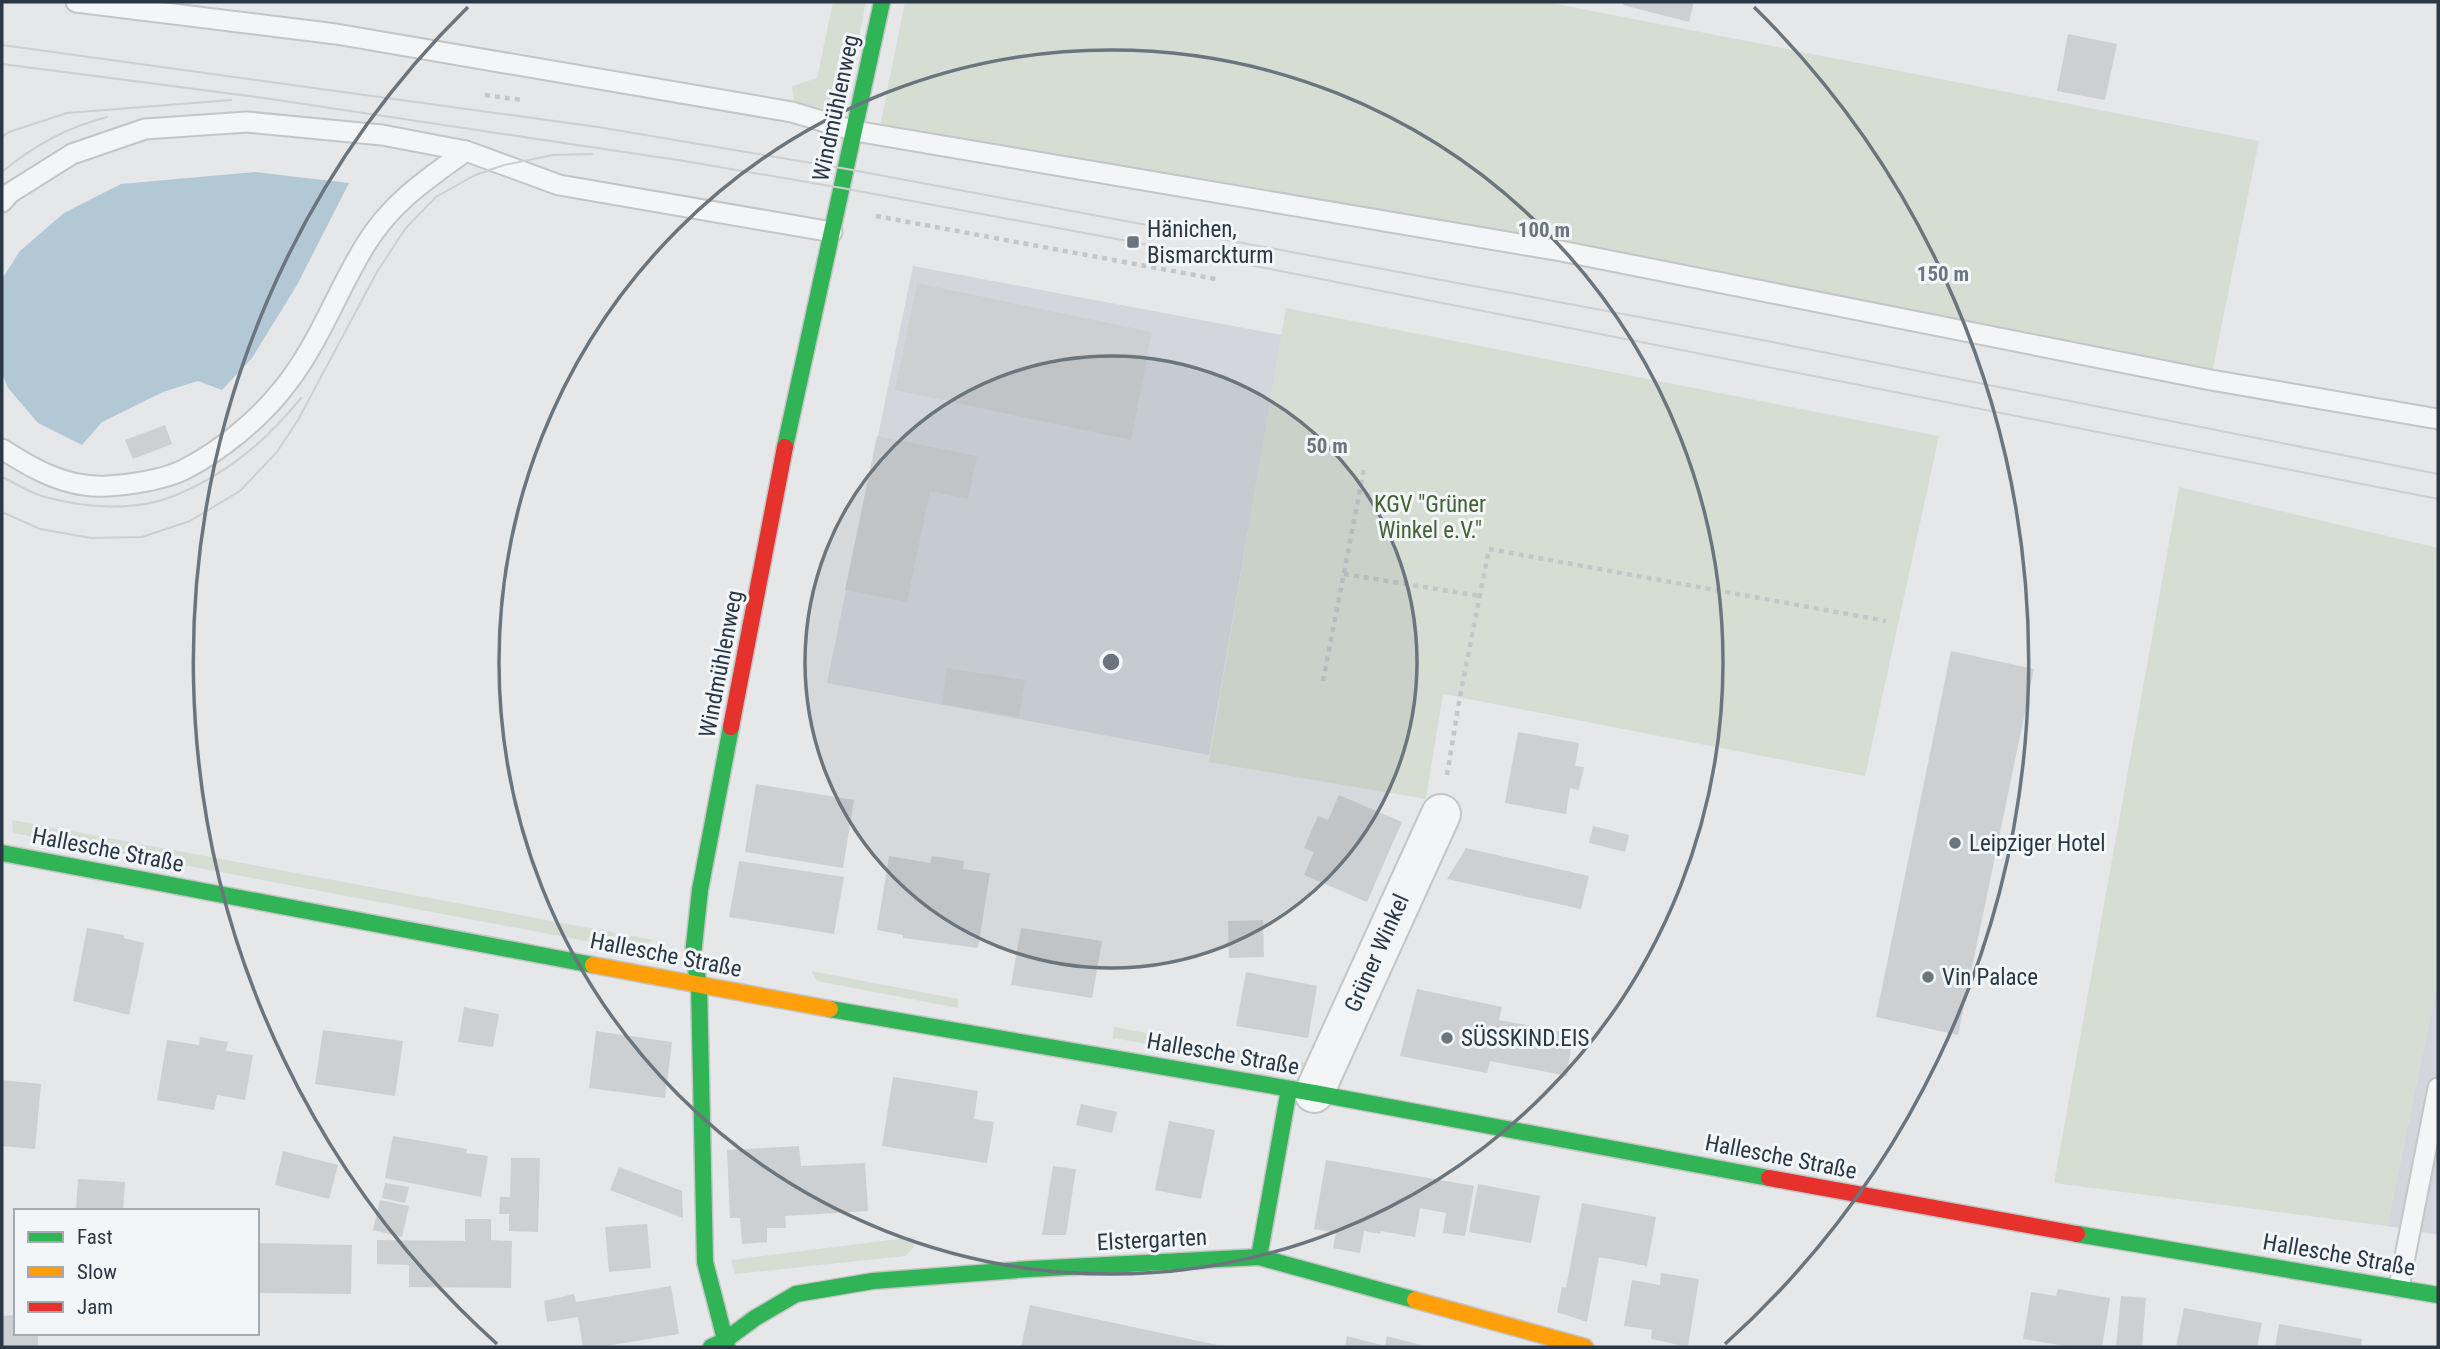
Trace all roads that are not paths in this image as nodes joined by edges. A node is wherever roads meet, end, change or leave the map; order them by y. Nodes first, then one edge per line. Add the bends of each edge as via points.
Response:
1 (76, 2) edge
2 (882, 2) edge
3 (855, 131) junction
4 (466, 151) junction
5 (2, 202) edge
6 (832, 232) junction
7 (2438, 419) edge
8 (2, 449) edge
9 (1441, 814) road end
10 (2, 853) edge
11 (699, 984) junction
12 (1302, 1091) junction
13 (2437, 1100) edge
14 (1259, 1257) junction
15 (2399, 1287) junction
16 (2438, 1295) edge
17 (720, 1345) edge
18 (1585, 1347) edge

1 - 3 lane via 335,34 792,112
2 - 3 street, Windmühlenweg
3 - 6 street, Windmühlenweg
3 - 7 lane via 1562,251 2211,380
4 - 5 lane via 382,135 247,122 145,129 72,154
4 - 6 lane via 559,186
4 - 8 lane via 404,196 366,243 320,332 282,391 235,436 186,469 131,484 84,485 36,471
6 - 11 street, Windmühlenweg via 794,402 701,890 693,955
9 - 12 street, Grüner Winkel
10 - 11 street, Hallesche Straße
11 - 12 street, Hallesche Straße
11 - 17 street, Windmühlenweg via 705,1262
12 - 14 street, Grüner Winkel
12 - 15 street, Hallesche Straße via 2009,1222
13 - 15 lane
14 - 17 street, Elstergarten via 873,1281 796,1294
14 - 18 street, Elstergarten
15 - 16 street, Hallesche Straße

